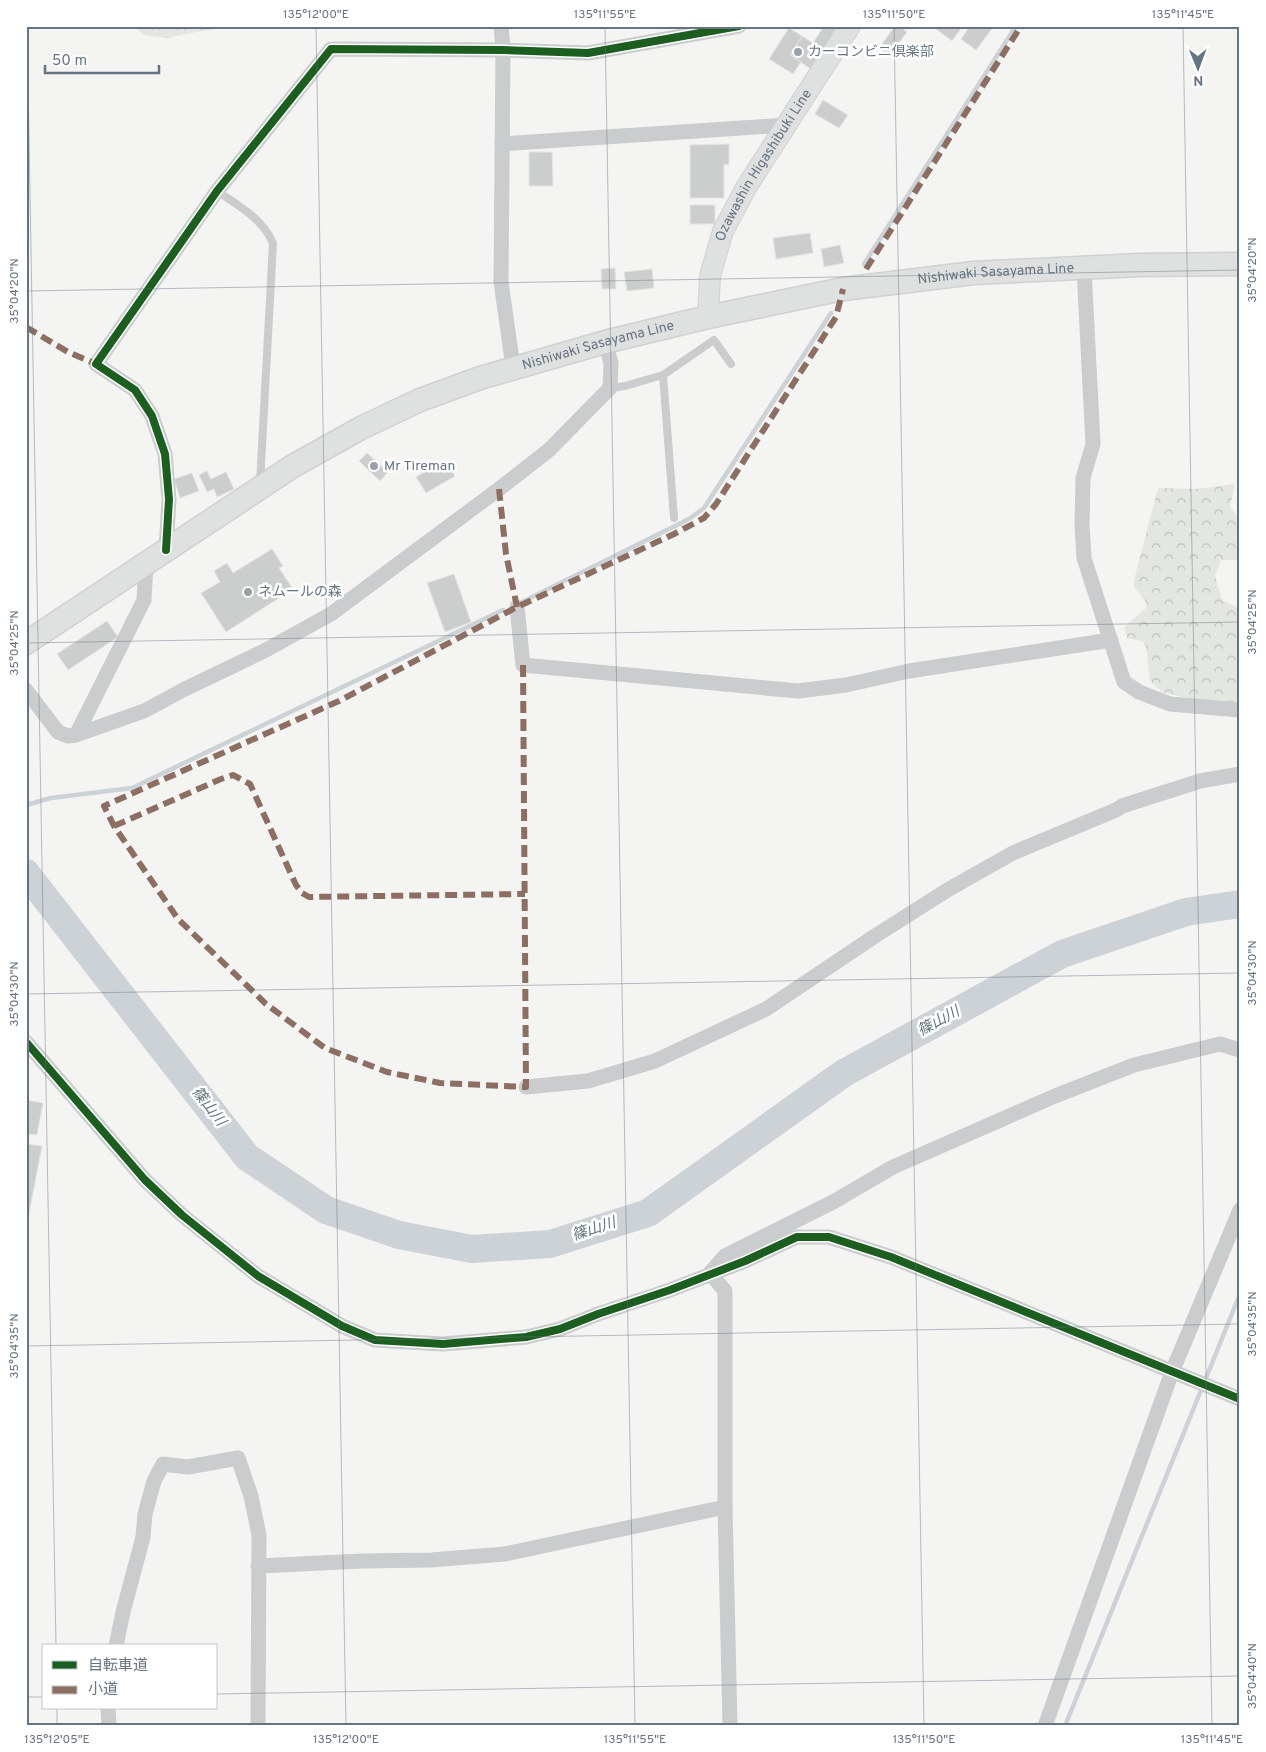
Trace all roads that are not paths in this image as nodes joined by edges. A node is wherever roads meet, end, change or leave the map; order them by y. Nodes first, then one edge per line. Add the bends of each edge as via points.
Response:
1 (501, 26) edge
2 (739, 26) edge
3 (850, 26) edge
4 (503, 50) junction
5 (787, 125) junction
6 (502, 144) junction
7 (217, 191) junction
8 (1240, 264) edge
9 (1084, 268) junction
10 (708, 317) junction
11 (605, 342) junction
12 (731, 364) dead end
13 (513, 367) junction
14 (663, 375) junction
15 (610, 388) junction
16 (260, 488) junction
17 (674, 518) dead end
18 (166, 550) junction
19 (146, 563) junction
20 (517, 607) dead end
21 (1111, 640) junction
22 (26, 643) edge
23 (26, 690) edge
24 (1240, 710) edge
25 (76, 735) junction
26 (1240, 774) edge
27 (26, 1042) edge
28 (1240, 1050) edge
29 (526, 1087) dead end
30 (1240, 1210) edge
31 (710, 1273) junction
32 (1172, 1372) junction
33 (1240, 1399) edge
34 (725, 1507) junction
35 (258, 1566) junction
36 (116, 1644) edge
37 (108, 1710) edge
38 (108, 1726) edge
39 (258, 1726) edge
40 (730, 1726) edge
41 (1045, 1726) edge

1 - 4 street
2 - 4 street via 588,52
3 - 5 main road, Ozawashin Higashibuki Line
4 - 6 street
4 - 7 street via 331,49
5 - 6 street
5 - 10 main road, Ozawashin Higashibuki Line via 723,231 710,276
6 - 13 street via 501,282
7 - 16 lane via 257,218 273,243
7 - 18 street via 96,364 135,390 152,416 165,454 169,498
8 - 9 main road, Nishiwaki Sasayama Line
9 - 10 main road, Nishiwaki Sasayama Line via 917,278 843,289
9 - 21 street via 1094,444 1083,478 1084,558
10 - 11 main road, Nishiwaki Sasayama Line
11 - 13 main road, Nishiwaki Sasayama Line
11 - 15 street via 611,363
12 - 14 lane via 714,340
13 - 16 main road, Nishiwaki Sasayama Line via 420,400 361,428
14 - 15 lane
14 - 17 lane
15 - 25 street via 549,450 331,614 144,711
16 - 18 main road, Nishiwaki Sasayama Line
18 - 19 main road, Nishiwaki Sasayama Line
19 - 22 main road, Nishiwaki Sasayama Line
19 - 25 street via 144,600
20 - 21 street via 523,665 798,691
21 - 24 street via 1124,682 1139,692 1170,704
23 - 25 street via 58,732
26 - 29 street via 1200,781 1122,806 1013,853 941,895 766,1009 655,1061 588,1081
27 - 31 street via 145,1180 182,1215 258,1276 342,1326 375,1340 443,1344 526,1337 560,1329
28 - 31 street via 1220,1044 1134,1065 1054,1096 893,1167 833,1202 725,1256
30 - 32 street
31 - 32 street via 797,1237 829,1237 890,1257
31 - 34 street via 724,1291
32 - 33 street
32 - 41 street
34 - 35 street via 505,1554
34 - 40 street
35 - 36 street via 259,1534 238,1458 188,1467 163,1464 154,1481 145,1514 143,1537
35 - 39 street
37 - 38 street

